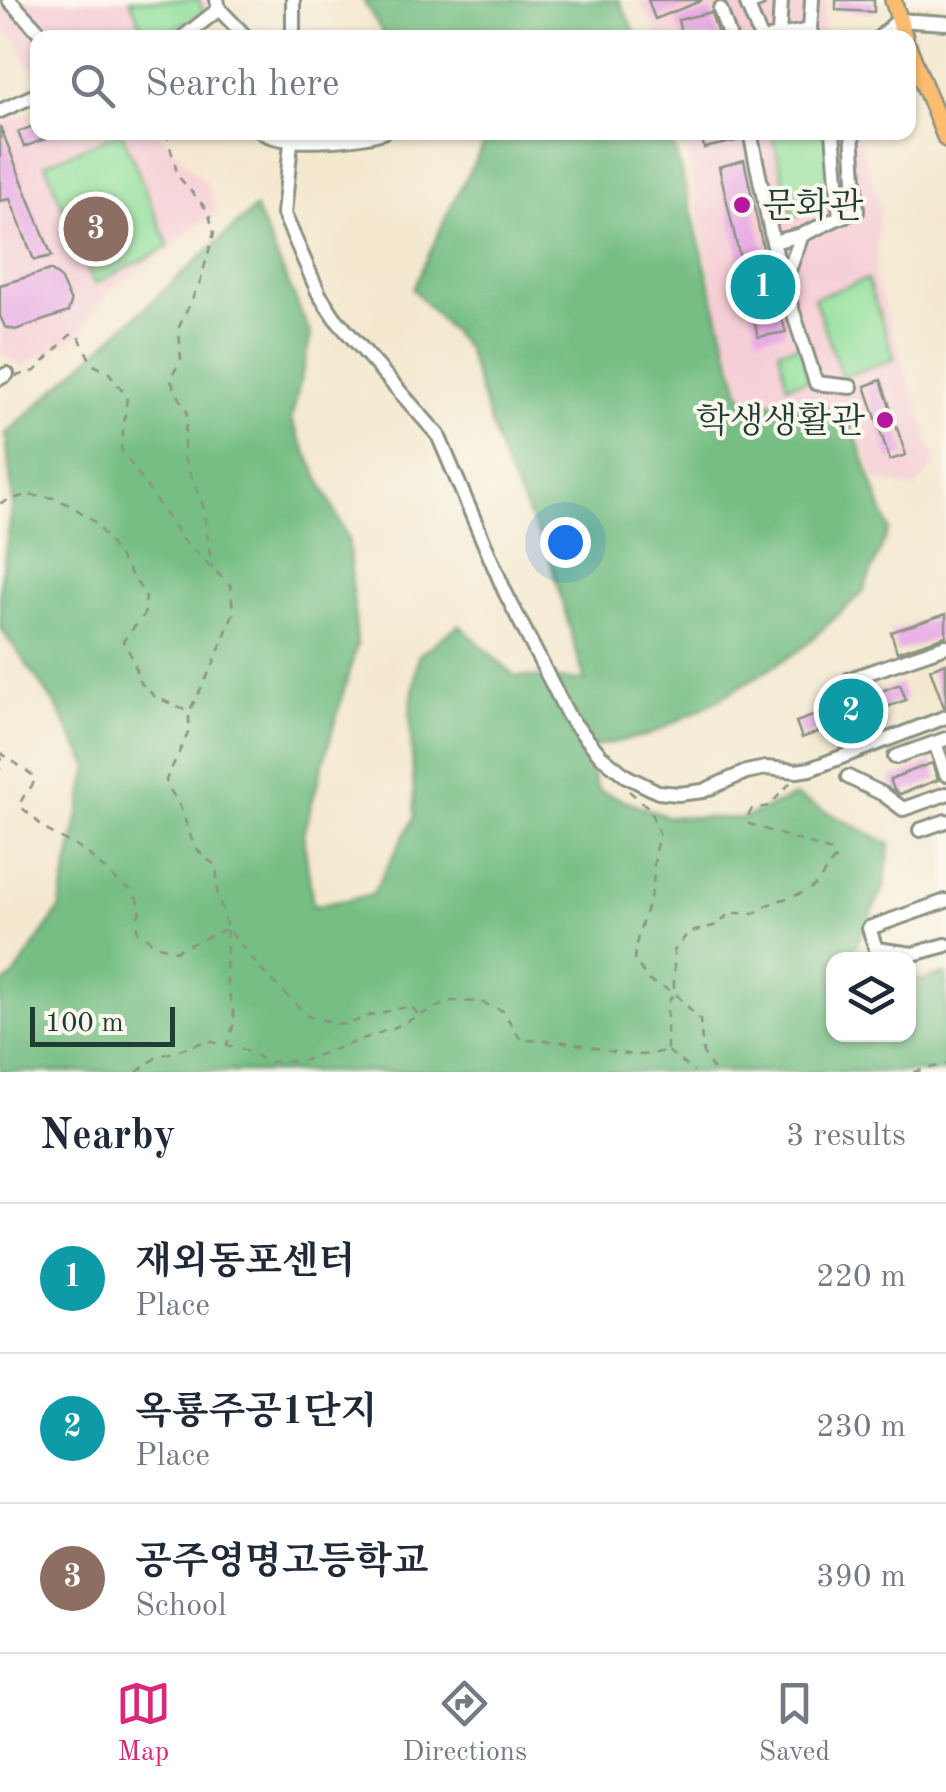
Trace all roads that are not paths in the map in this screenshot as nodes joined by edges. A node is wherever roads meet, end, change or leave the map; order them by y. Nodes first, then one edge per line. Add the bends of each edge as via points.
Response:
1 (8, 0) edge
2 (294, 0) edge
3 (758, 0) edge
4 (781, 0) edge
5 (812, 0) edge
6 (893, 0) edge
7 (218, 5) edge
8 (720, 8) dead end
9 (898, 20) junction
10 (946, 22) edge
11 (37, 30) edge
12 (191, 30) edge
13 (240, 30) edge
14 (293, 30) edge
15 (727, 30) edge
16 (758, 30) edge
17 (775, 30) edge
18 (812, 30) edge
19 (887, 30) edge
20 (902, 30) edge
21 (916, 63) edge
22 (30, 98) edge
23 (0, 111) edge
24 (942, 117) edge
25 (946, 138) edge
26 (291, 140) edge
27 (752, 140) edge
28 (834, 140) edge
29 (852, 140) edge
30 (840, 217) junction
31 (802, 235) junction
32 (774, 242) junction
33 (784, 284) junction
34 (851, 387) dead end
35 (946, 646) edge
36 (850, 679) dead end
37 (946, 717) edge
38 (940, 741) edge
39 (895, 757) dead end
40 (946, 774) edge
41 (848, 777) dead end
42 (946, 794) edge
43 (946, 821) edge
44 (920, 830) dead end
45 (946, 901) edge
46 (946, 945) edge

1 - 11 street
2 - 14 street
3 - 16 street via 748,4
4 - 17 street
5 - 18 street
6 - 9 main road
7 - 12 street
7 - 13 street
8 - 15 street
9 - 10 street
9 - 19 street
9 - 20 main road
21 - 24 main road
22 - 23 street
24 - 25 main road
26 - 37 street via 284,214 319,294 438,435 505,592 569,717 626,776 658,792 702,791 746,772 797,771
27 - 32 street
28 - 30 street
29 - 30 street via 857,212
30 - 31 street
31 - 32 street
31 - 33 street
32 - 33 street
33 - 34 street via 816,383
35 - 36 street
38 - 39 street
38 - 40 street
41 - 42 street via 903,810
43 - 44 street
45 - 46 street via 870,928 876,949 913,954

